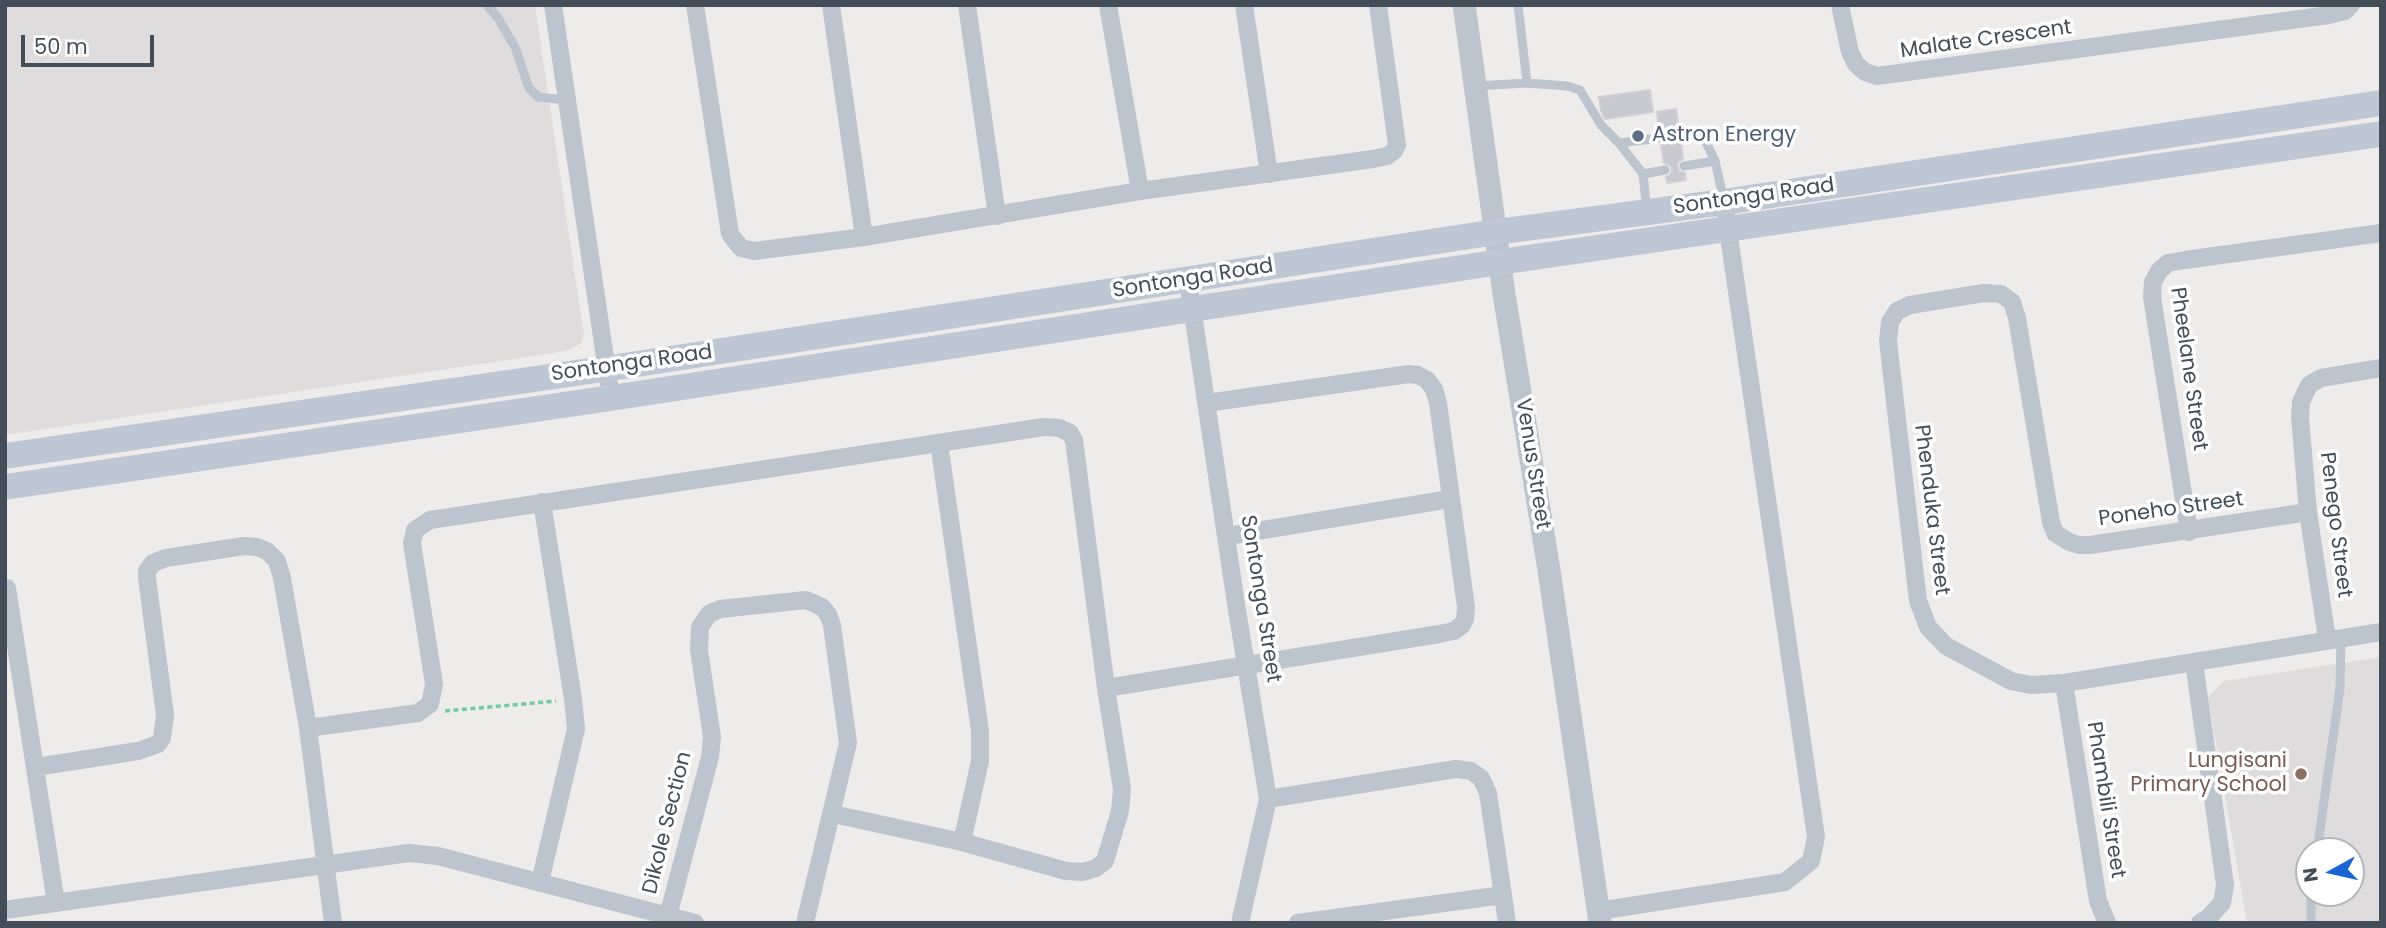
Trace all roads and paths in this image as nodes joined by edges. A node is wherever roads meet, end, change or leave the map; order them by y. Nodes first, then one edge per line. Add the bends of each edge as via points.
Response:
1 (486, 5) edge
2 (553, 5) edge
3 (695, 5) edge
4 (831, 5) edge
5 (967, 5) edge
6 (1108, 5) edge
7 (1244, 5) edge
8 (1378, 5) edge
9 (1464, 5) edge
10 (1518, 5) edge
11 (1840, 5) edge
12 (2351, 5) edge
13 (1527, 83) junction
14 (1477, 86) junction
15 (566, 100) junction
16 (2381, 103) edge
17 (2381, 134) edge
18 (1680, 136) dead end
19 (1660, 138) dead end
20 (1619, 143) junction
21 (1715, 160) junction
22 (1684, 166) dead end
23 (1665, 170) dead end
24 (1269, 174) junction
25 (1643, 174) junction
26 (1140, 191) junction
27 (1724, 202) junction
28 (1647, 212) junction
29 (997, 216) junction
30 (1728, 230) junction
31 (1496, 232) junction
32 (2381, 233) edge
33 (864, 237) junction
34 (1500, 262) junction
35 (1188, 280) junction
36 (1193, 311) junction
37 (607, 368) junction
38 (2381, 368) edge
39 (611, 398) junction
40 (1207, 403) junction
41 (939, 443) junction
42 (5, 456) edge
43 (5, 487) edge
44 (1450, 499) junction
45 (542, 502) junction
46 (2308, 512) junction
47 (2051, 522) joint
48 (2189, 531) junction
49 (1227, 536) junction
50 (7, 588) dead end
51 (2381, 632) edge
52 (2334, 638) junction
53 (2194, 662) junction
54 (1247, 666) junction
55 (2064, 683) junction
56 (1106, 688) junction
57 (573, 699) junction
58 (418, 713) junction
59 (308, 728) junction
60 (36, 767) junction
61 (1268, 799) junction
62 (833, 814) junction
63 (2319, 837) edge
64 (962, 842) junction
65 (325, 864) junction
66 (540, 883) junction
67 (1503, 895) junction
68 (56, 903) junction
69 (5, 910) edge
70 (668, 916) junction
71 (1599, 917) edge
72 (333, 923) edge
73 (695, 923) edge
74 (805, 923) edge
75 (1240, 923) edge
76 (1298, 923) edge
77 (1507, 923) edge
78 (2107, 923) edge
79 (2200, 923) edge

1 - 15 lane via 515,47 529,88 538,97
2 - 15 street
3 - 33 street via 733,240 754,251
4 - 33 street
5 - 29 street
6 - 26 street
7 - 24 street
8 - 24 street via 1397,133 1394,151 1373,159
9 - 14 street, Venus Street
10 - 13 lane
11 - 12 street, Malate Crescent via 1856,64 1877,76 2329,15
13 - 14 lane
13 - 20 lane via 1580,90 1601,125
14 - 31 street, Venus Street
15 - 37 street
16 - 27 main road, Sontonga Road
17 - 30 main road, Sontonga Road
18 - 21 lane via 1701,135
19 - 20 lane
20 - 25 lane
21 - 22 lane
21 - 27 lane
23 - 25 lane
24 - 26 street
25 - 28 lane
26 - 29 street
27 - 28 main road, Sontonga Road
27 - 30 street
28 - 31 main road, Sontonga Road
29 - 33 street
30 - 34 main road, Sontonga Road
30 - 71 street via 1816,837 1811,861 1785,882
31 - 34 street, Venus Street
31 - 35 main road, Sontonga Road
32 - 48 street, Pheelane Street via 2168,263 2159,271 2152,282 2152,297
34 - 36 main road, Sontonga Road
34 - 71 street, Venus Street
35 - 36 street, Sontonga Street
35 - 37 main road, Sontonga Road
36 - 39 main road, Sontonga Road
36 - 40 street, Sontonga Street
37 - 39 street
37 - 42 main road, Sontonga Road
38 - 46 street, Penego Street via 2321,378 2305,392 2300,417
39 - 43 main road, Sontonga Road
40 - 44 street via 1418,375 1434,389
40 - 49 street, Sontonga Street
41 - 45 street
41 - 56 street via 1044,427 1070,433
41 - 64 street via 980,730 980,761
44 - 49 street
44 - 54 street via 1466,607 1462,625 1439,634
45 - 57 street
45 - 58 street via 439,517 415,530 412,542 434,684 430,704
46 - 48 street, Poneho Street
46 - 52 street, Penego Street
47 - 48 street, Poneho Street via 2061,538 2079,545
47 - 55 street, Phenduka Street via 2012,302 2001,294 1984,293 1897,311 1890,322 1888,341 1918,601 1928,626 1946,646 2011,681
49 - 54 street, Sontonga Street
50 - 60 street
51 - 52 street, Phenduka Street
52 - 53 street, Phenduka Street
52 - 63 lane via 2340,688
53 - 55 street, Phenduka Street
53 - 79 street via 2225,885 2222,902
54 - 56 street
54 - 61 street, Sontonga Street
55 - 78 street, Phambili Street via 2098,901
56 - 64 street via 1122,789 1105,861 1083,872 1066,871
57 - 58 path
57 - 66 street via 575,741
58 - 59 street
59 - 60 street via 280,568 267,551 244,546 158,560 147,571 165,715 158,744
59 - 65 street
60 - 68 street
61 - 67 street via 1456,769 1471,771 1481,778 1488,793
61 - 75 street, Sontonga Street
62 - 64 street
62 - 70 street, Dikole Section via 848,733 828,614 806,600 709,614 699,637 710,757
62 - 74 street, Dikole Section
65 - 66 street via 423,853
65 - 68 street
65 - 72 street
66 - 70 street
67 - 76 street
67 - 77 street
68 - 69 street
70 - 73 street

